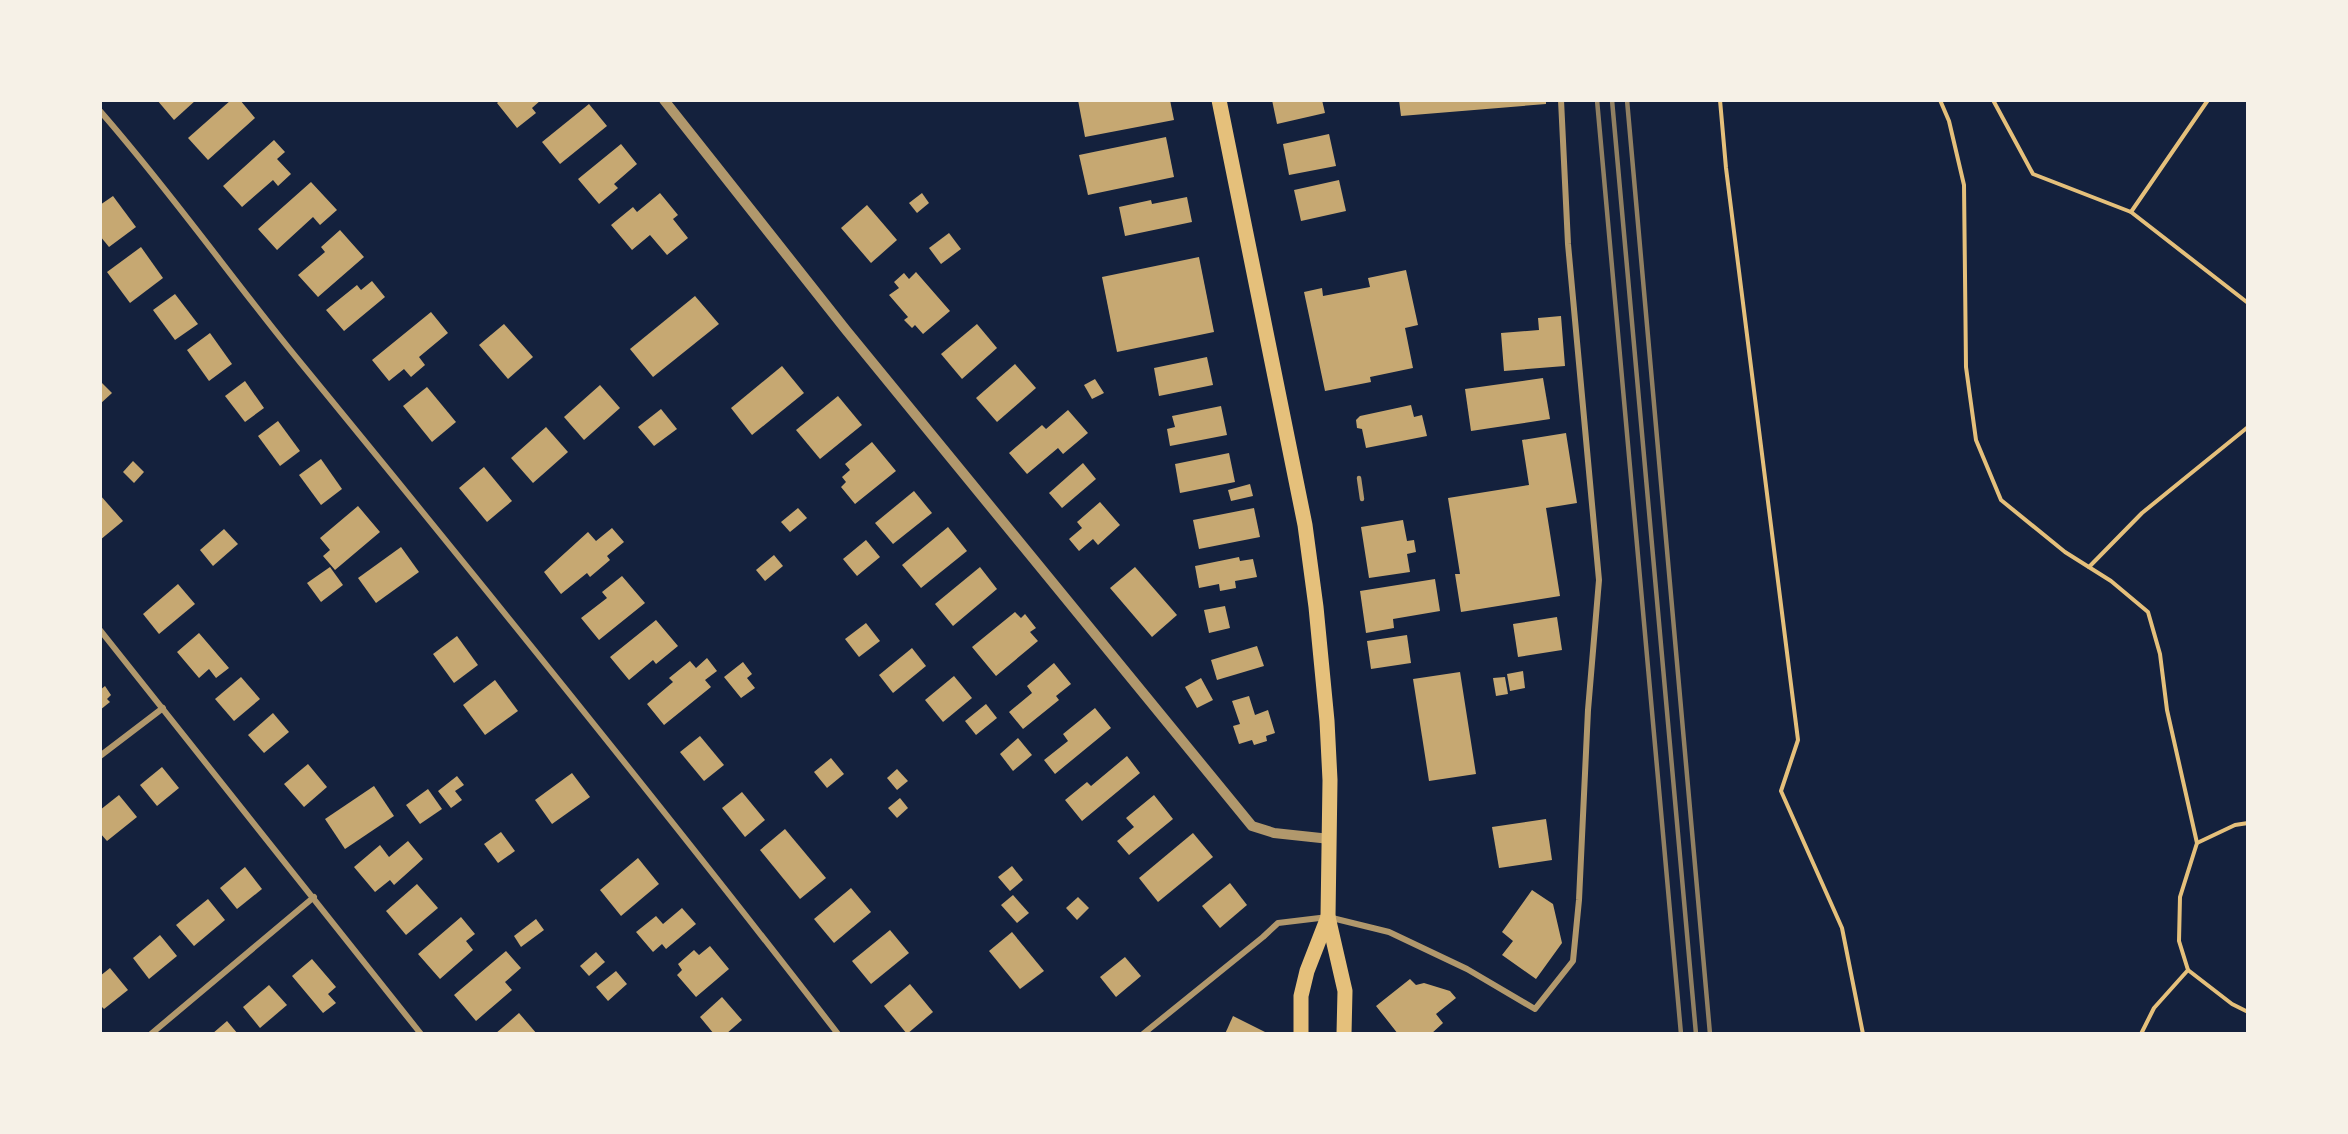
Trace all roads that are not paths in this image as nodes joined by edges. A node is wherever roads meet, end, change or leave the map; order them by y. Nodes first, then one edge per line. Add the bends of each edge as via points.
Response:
1 (664, 100) edge
2 (1219, 100) edge
3 (1561, 100) edge
4 (100, 111) edge
5 (1359, 478) dead end
6 (1362, 499) dead end
7 (100, 630) edge
8 (163, 708) junction
9 (100, 756) edge
10 (1330, 839) junction
11 (314, 897) junction
12 (1328, 917) junction
13 (151, 1034) edge
14 (421, 1034) edge
15 (838, 1034) edge
16 (1143, 1034) edge
17 (1300, 1034) edge
18 (1344, 1034) edge

1 - 10 street via 846,330 1252,826 1274,833
2 - 10 main road via 1303,511 1327,721
3 - 12 street via 1568,244 1599,580 1573,961 1535,1009 1467,969 1389,932
4 - 15 street via 149,167 294,355 757,928
5 - 6 lane
7 - 8 street
8 - 9 street
8 - 11 street
10 - 12 main road
11 - 13 street
11 - 14 street
12 - 16 street via 1278,923
12 - 17 main road via 1301,996
12 - 18 main road via 1345,991

